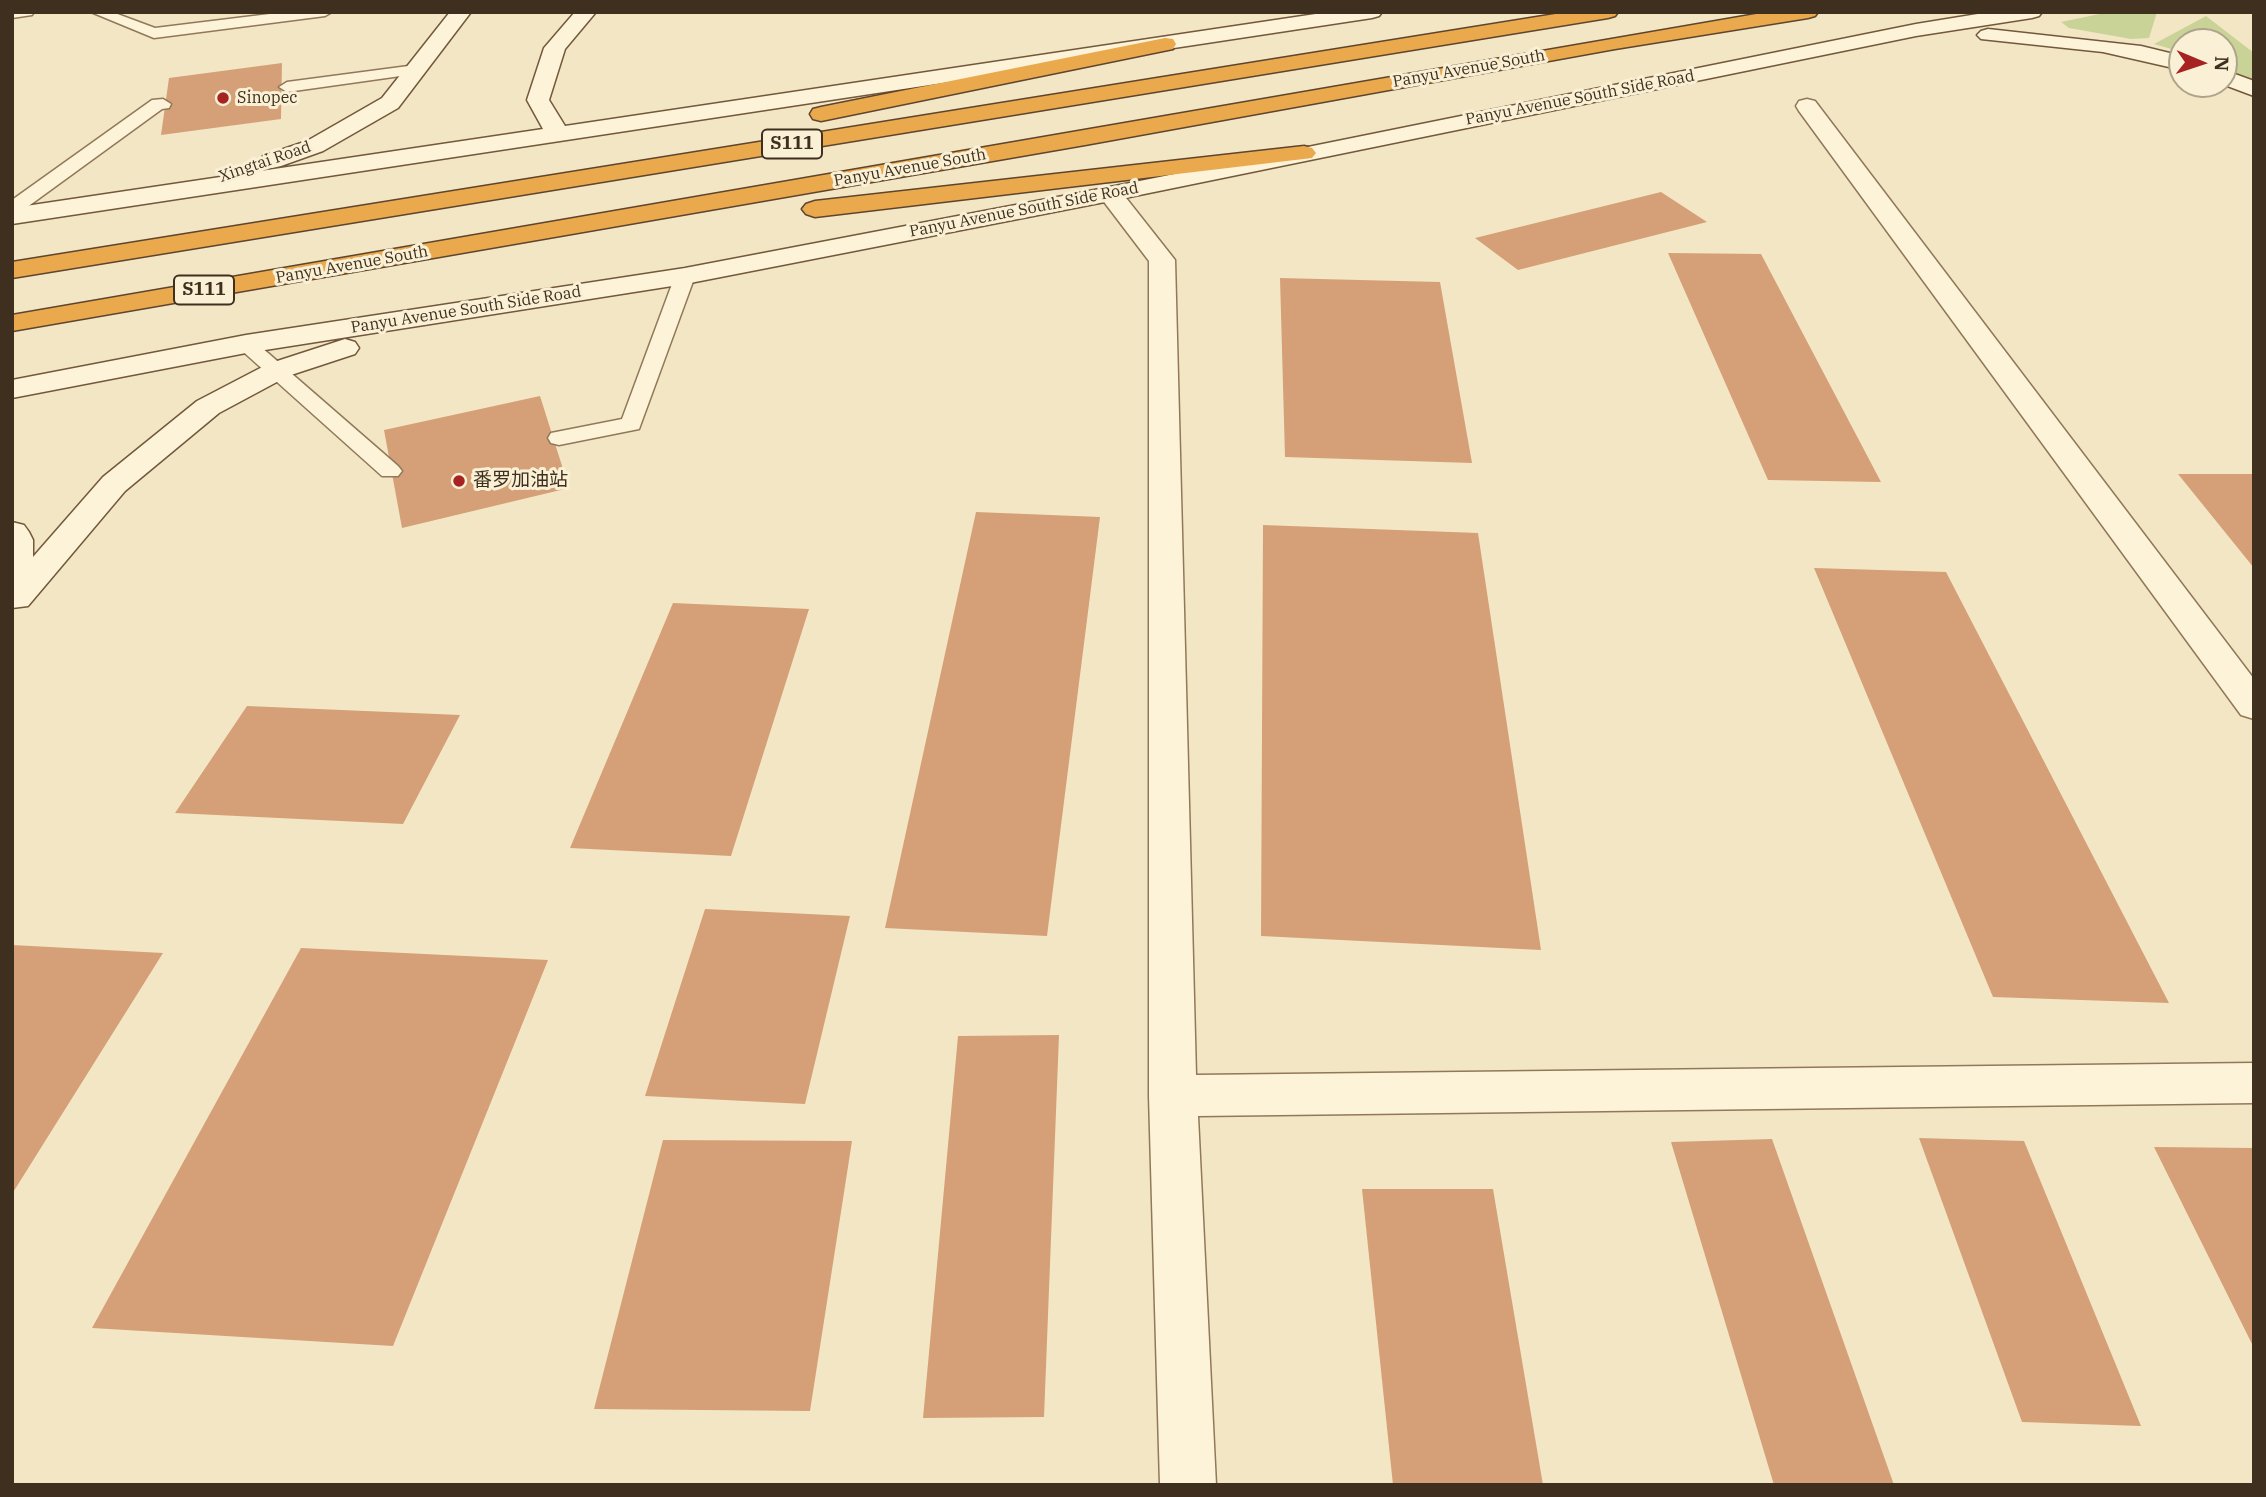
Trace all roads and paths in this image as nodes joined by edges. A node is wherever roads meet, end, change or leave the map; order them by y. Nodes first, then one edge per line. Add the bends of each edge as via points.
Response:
1 (27, 12) edge
2 (98, 12) edge
3 (325, 12) edge
4 (461, 12) edge
5 (586, 12) edge
6 (1372, 12) edge
7 (1608, 12) edge
8 (1808, 12) edge
9 (2032, 12) edge
10 (12, 14) edge
11 (1916, 30) junction
12 (1166, 44) junction
13 (2168, 59) edge
14 (416, 70) junction
15 (287, 87) dead end
16 (163, 104) dead end
17 (1807, 106) dead end
18 (557, 133) junction
19 (1304, 153) junction
20 (184, 190) junction
21 (1111, 194) junction
22 (12, 209) edge
23 (12, 216) edge
24 (396, 257) junction
25 (12, 269) edge
26 (685, 276) junction
27 (445, 314) junction
28 (12, 323) edge
29 (246, 344) junction
30 (278, 370) junction
31 (12, 389) edge
32 (559, 438) dead end
33 (390, 471) dead end
34 (12, 532) edge
35 (14, 601) edge
36 (2254, 706) edge
37 (2254, 1083) edge
38 (1173, 1096) junction
39 (1188, 1485) edge

1 - 10 lane
2 - 3 lane via 154,33
4 - 14 main road, Xingtai Road
5 - 18 main road via 555,48 538,100
6 - 12 main road
7 - 25 highway, Panyu Avenue South / S111
8 - 24 highway, Panyu Avenue South / S111
9 - 11 main road, Panyu Avenue South Side Road
11 - 13 main road via 2068,41
11 - 19 main road, Panyu Avenue South Side Road
12 - 18 main road
12 - 25 highway
14 - 15 lane
14 - 20 main road, Xingtai Road via 390,103 315,146
16 - 22 lane
17 - 36 main road
18 - 20 main road
19 - 21 main road, Panyu Avenue South Side Road
19 - 24 highway
20 - 23 main road
21 - 26 main road, Panyu Avenue South Side Road
21 - 38 main road via 1162,260
24 - 28 highway, Panyu Avenue South / S111
26 - 27 main road, Panyu Avenue South Side Road
26 - 32 lane via 631,424
27 - 29 main road, Panyu Avenue South Side Road
27 - 30 main road
29 - 30 lane
29 - 31 main road, Panyu Avenue South Side Road
30 - 33 lane
30 - 35 main road via 208,407 114,484
34 - 35 main road via 16,540
37 - 38 main road
38 - 39 main road

